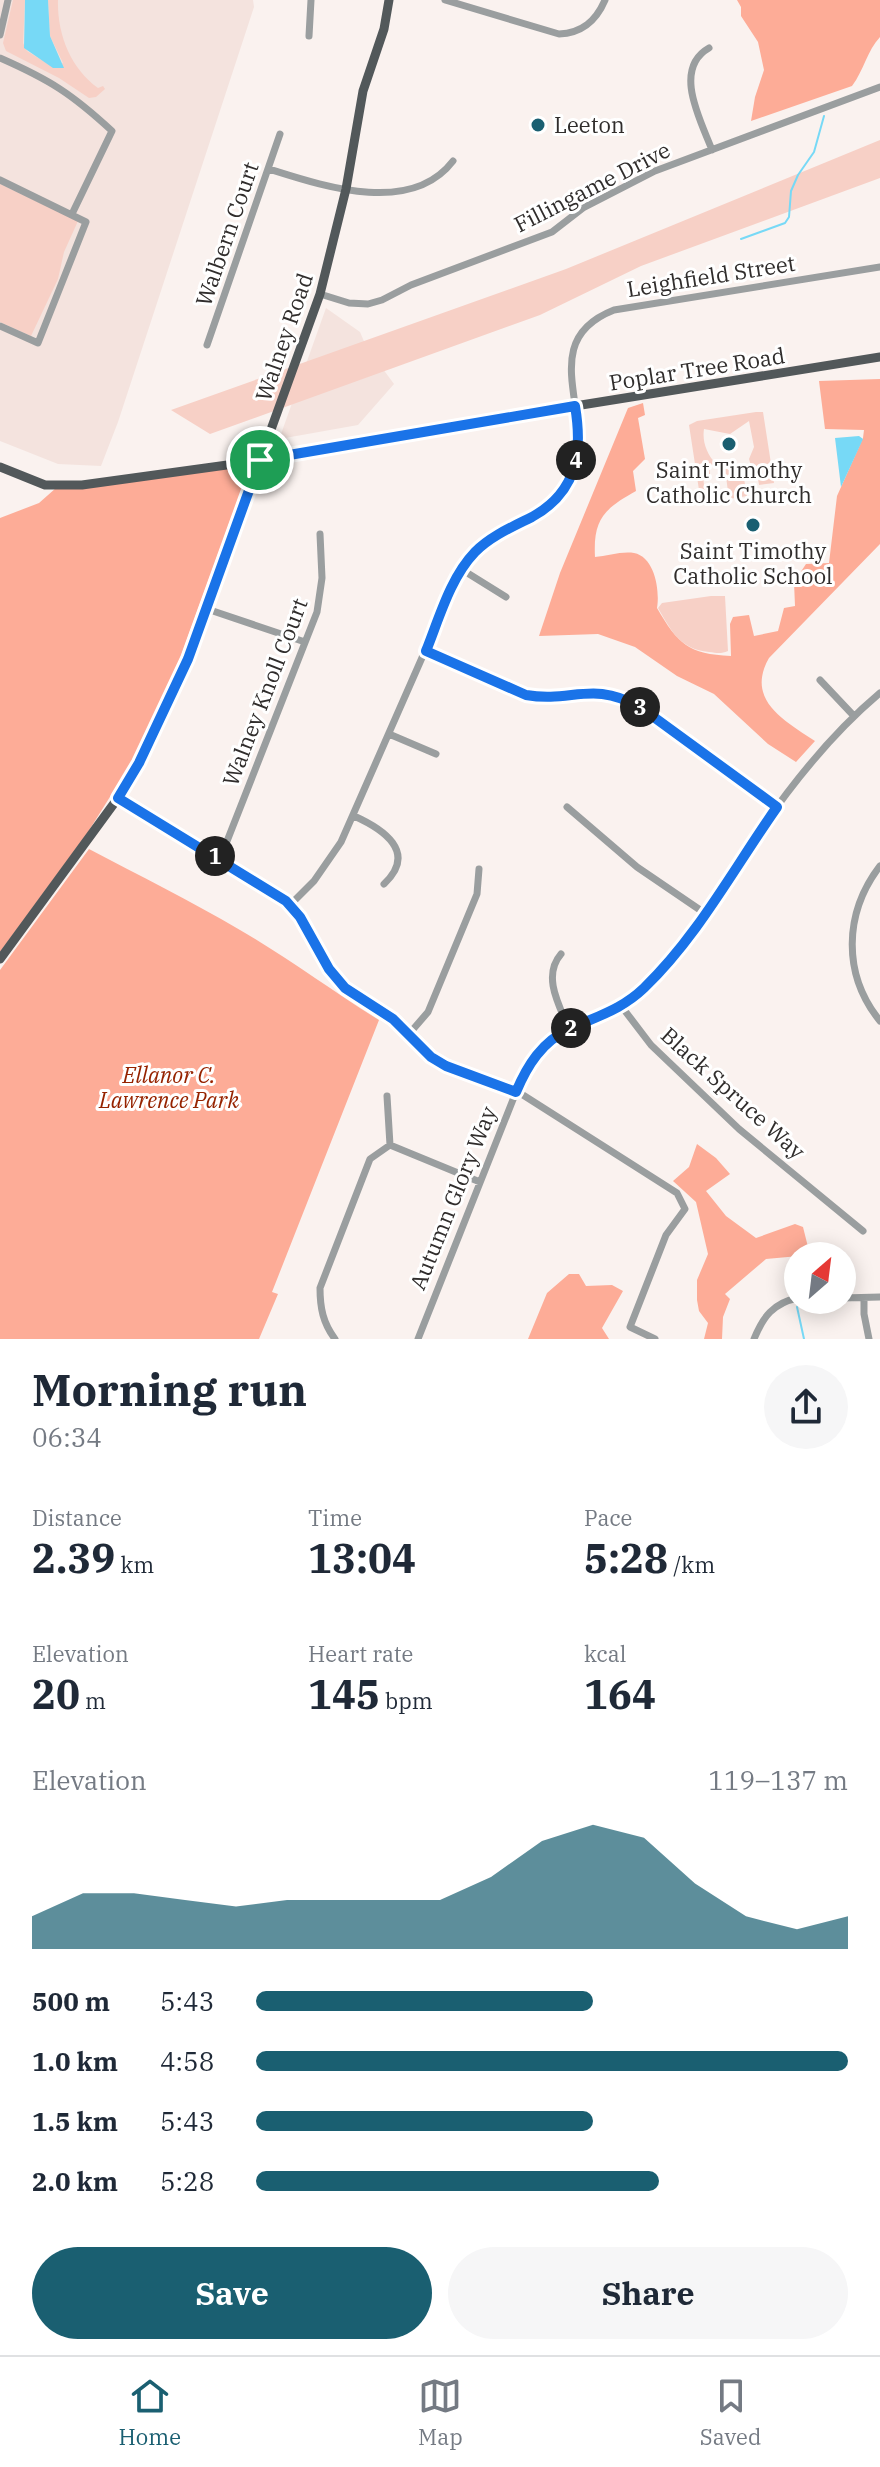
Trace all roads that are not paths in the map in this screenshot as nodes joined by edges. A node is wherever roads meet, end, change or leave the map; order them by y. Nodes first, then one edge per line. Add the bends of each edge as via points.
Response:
1 (8, 0) edge
2 (311, 0) edge
3 (389, 0) edge
4 (445, 0) edge
5 (605, 0) edge
6 (0, 35) edge
7 (309, 36) dead end
8 (709, 48) dead end
9 (0, 58) edge
10 (880, 87) edge
11 (280, 134) dead end
12 (712, 150) junction
13 (453, 161) dead end
14 (269, 169) junction
15 (0, 180) edge
16 (346, 189) junction
17 (72, 214) junction
18 (880, 267) edge
19 (320, 294) junction
20 (0, 326) edge
21 (207, 345) dead end
22 (880, 357) edge
23 (575, 406) junction
24 (260, 460) junction
25 (0, 467) edge
26 (320, 534) dead end
27 (461, 569) junction
28 (506, 597) dead end
29 (207, 609) junction
30 (305, 642) junction
31 (426, 651) junction
32 (820, 680) dead end
33 (880, 693) edge
34 (853, 715) junction
35 (389, 734) junction
36 (436, 754) dead end
37 (118, 798) junction
38 (567, 807) dead end
39 (777, 807) junction
40 (354, 816) junction
41 (220, 859) junction
42 (880, 866) edge
43 (479, 869) dead end
44 (384, 884) dead end
45 (290, 905) junction
46 (706, 914) junction
47 (561, 954) dead end
48 (0, 959) edge
49 (622, 1007) junction
50 (880, 1021) edge
51 (569, 1029) junction
52 (409, 1034) junction
53 (516, 1092) junction
54 (387, 1096) dead end
55 (390, 1145) junction
56 (480, 1182) junction
57 (863, 1231) dead end
58 (880, 1297) edge
59 (856, 1299) edge
60 (864, 1299) junction
61 (784, 1302) edge
62 (335, 1339) edge
63 (418, 1339) edge
64 (655, 1339) edge
65 (754, 1339) edge
66 (869, 1339) edge

1 - 6 street
2 - 7 street
3 - 16 main road, Walney Road via 363,91
4 - 5 street via 559,34 588,24
8 - 12 street via 695,62 691,87
9 - 17 street via 56,84 112,131
10 - 12 street, Fillingame Drive
11 - 14 street, Walbern Court
12 - 19 street, Fillingame Drive via 639,178 583,208 552,232 382,300 349,303
13 - 16 street via 439,176 406,189
14 - 16 street
14 - 21 street, Walbern Court
15 - 17 street
16 - 19 main road, Walney Road
17 - 20 street via 86,222 38,343
18 - 23 street, Leighfield Street via 605,314 585,330 573,352
19 - 24 main road, Walney Road
22 - 23 main road, Poplar Tree Road
23 - 24 main road, Poplar Tree Road
23 - 27 street, Leighfield Street via 579,448 563,490 545,508 483,544
24 - 25 main road, Poplar Tree Road via 67,486 35,483
24 - 29 main road, Walney Road
26 - 30 street, Walney Knoll Court via 322,593
27 - 28 street
27 - 31 street
29 - 30 street
29 - 37 main road, Walney Road via 188,659
30 - 41 street, Walney Knoll Court
31 - 35 street
31 - 39 street via 526,695 620,696
32 - 34 street
33 - 34 street, Autumn Glory Way
34 - 39 street, Autumn Glory Way
35 - 36 street
35 - 40 street
37 - 41 street
37 - 48 main road, Walney Road
38 - 46 street via 637,867
39 - 46 street, Autumn Glory Way
40 - 44 street via 384,832 397,852 397,868
40 - 45 street via 327,864
41 - 45 street
42 - 50 street via 857,907 852,948 857,980
43 - 52 street via 477,894 428,1012
45 - 52 street via 342,985
46 - 49 street, Autumn Glory Way
47 - 51 street via 552,963 552,974
49 - 51 street, Autumn Glory Way
49 - 57 street, Black Spruce Way via 651,1045 739,1129
51 - 53 street, Autumn Glory Way via 541,1049
52 - 53 street via 446,1066
53 - 56 street, Autumn Glory Way
53 - 64 street via 677,1193 685,1209 666,1235 630,1327
54 - 55 street
55 - 56 street
55 - 62 street via 370,1159 320,1288 324,1321
56 - 63 street, Autumn Glory Way
58 - 60 street
59 - 60 street
60 - 66 street
61 - 65 street via 771,1310

